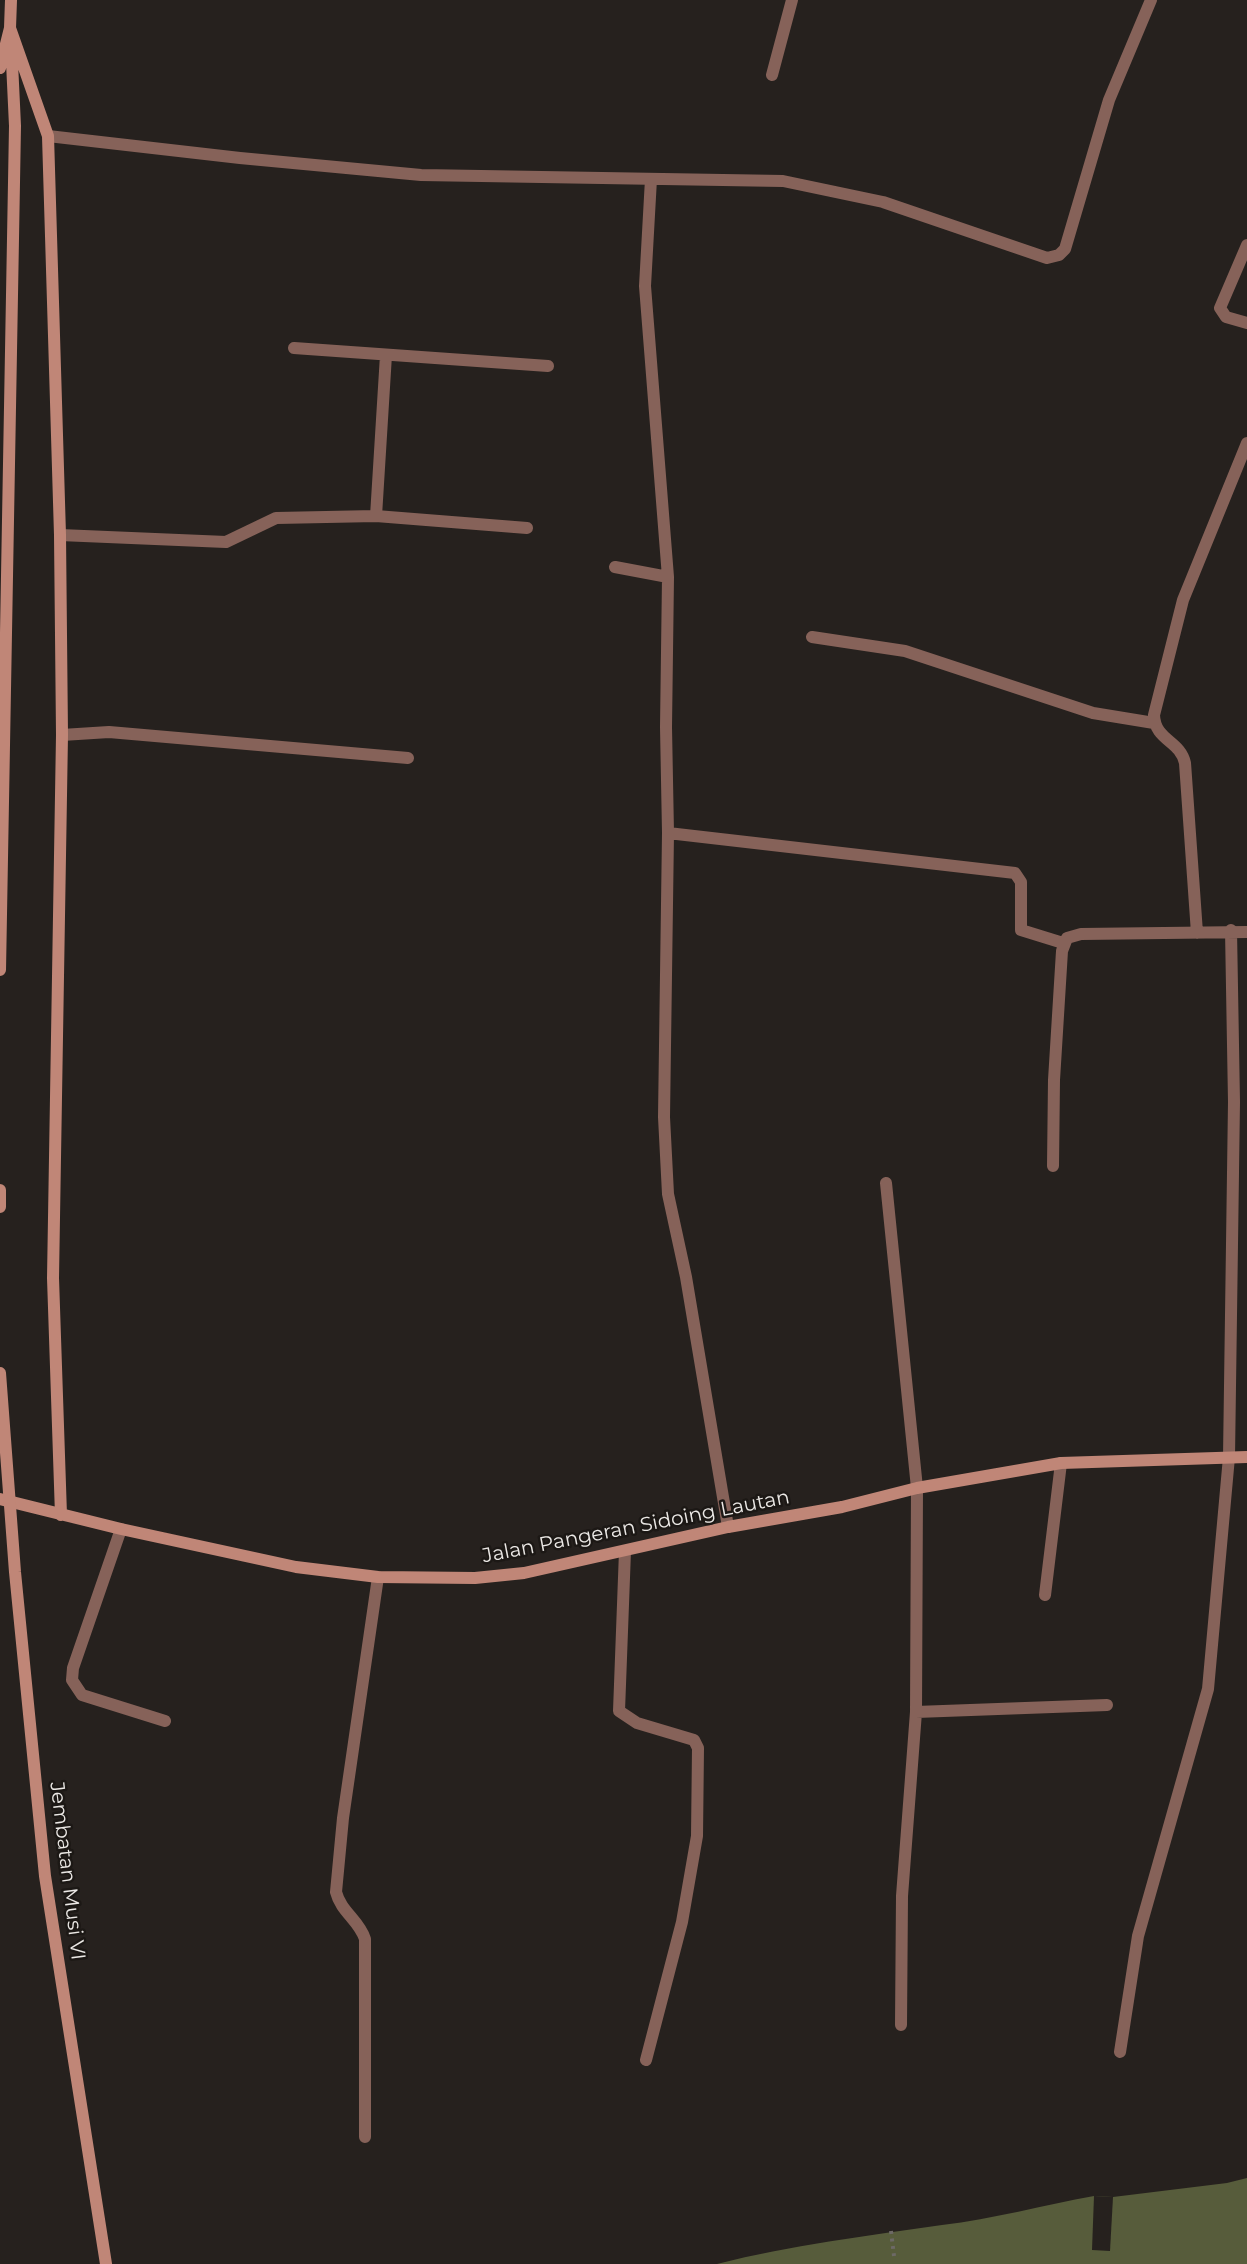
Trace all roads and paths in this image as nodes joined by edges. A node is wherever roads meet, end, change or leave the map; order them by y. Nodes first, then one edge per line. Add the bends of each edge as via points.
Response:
1 (11, 0) edge
2 (792, 0) edge
3 (1151, 0) edge
4 (10, 28) junction
5 (0, 68) edge
6 (772, 75) dead end
7 (48, 136) junction
8 (651, 178) junction
9 (1247, 245) edge
10 (1247, 323) edge
11 (294, 348) dead end
12 (386, 355) junction
13 (548, 366) dead end
14 (1247, 443) edge
15 (375, 516) junction
16 (527, 528) dead end
17 (60, 535) junction
18 (615, 567) dead end
19 (668, 577) junction
20 (812, 637) dead end
21 (1154, 723) junction
22 (62, 735) junction
23 (408, 758) dead end
24 (668, 833) junction
25 (1231, 930) junction
26 (1247, 932) edge
27 (1197, 933) junction
28 (1063, 943) junction
29 (0, 970) edge
30 (1053, 1166) dead end
31 (886, 1183) dead end
32 (0, 1190) edge
33 (0, 1207) edge
34 (0, 1373) edge
35 (1229, 1457) junction
36 (1247, 1457) edge
37 (1061, 1462) junction
38 (917, 1488) junction
39 (0, 1499) edge
40 (61, 1515) junction
41 (728, 1527) junction
42 (121, 1529) junction
43 (625, 1551) junction
44 (378, 1577) junction
45 (1045, 1595) dead end
46 (1107, 1705) dead end
47 (916, 1712) junction
48 (165, 1721) dead end
49 (901, 2025) dead end
50 (1120, 2052) dead end
51 (646, 2060) dead end
52 (365, 2137) dead end
53 (891, 2231) dead end
54 (894, 2256) dead end
55 (106, 2264) edge

1 - 4 street
2 - 6 street
3 - 8 street via 1109,100 1065,249 1053,258 1040,258 883,202 831,189 783,181
4 - 5 street
4 - 7 street
4 - 29 street via 15,126
7 - 8 street via 421,176
7 - 17 street
8 - 19 street via 645,286
9 - 10 street via 1220,308 1226,317
11 - 12 street
12 - 13 street
12 - 15 street
14 - 21 street via 1183,600
15 - 16 street
15 - 17 street via 276,518 226,542
17 - 22 street
18 - 19 street
19 - 24 street
20 - 21 street via 905,651 1094,713
21 - 27 street via 1159,733 1179,750 1185,763
22 - 23 street via 110,732
22 - 40 street via 53,1278
24 - 28 street via 1015,873 1021,882 1021,930
24 - 41 street via 663,1117 668,1194
25 - 26 street
25 - 27 street
25 - 35 street via 1234,1102
27 - 28 street via 1073,934
28 - 30 street
31 - 38 street
32 - 33 street
34 - 55 street, Jembatan Musi VI, bridge via 45,1876
35 - 36 street, Jalan Pangeran Sidoing Lautan
35 - 37 street, Jalan Pangeran Sidoing Lautan
35 - 50 street via 1208,1689 1138,1936
37 - 38 street, Jalan Pangeran Sidoing Lautan
37 - 45 street
38 - 41 street, Jalan Pangeran Sidoing Lautan
38 - 47 street
39 - 40 street, Jalan Pangeran Sidoing Lautan
40 - 42 street, Jalan Pangeran Sidoing Lautan
41 - 43 street, Jalan Pangeran Sidoing Lautan
42 - 44 street, Jalan Pangeran Sidoing Lautan via 296,1567
42 - 48 street via 72,1680 82,1695
43 - 44 street, Jalan Pangeran Sidoing Lautan via 504,1575 429,1580
43 - 51 street via 619,1711 637,1723 694,1740 698,1748 695,1847 682,1922
44 - 52 street via 336,1892 339,1903 357,1922 365,1939
46 - 47 street
47 - 49 street via 902,1896
53 - 54 path

